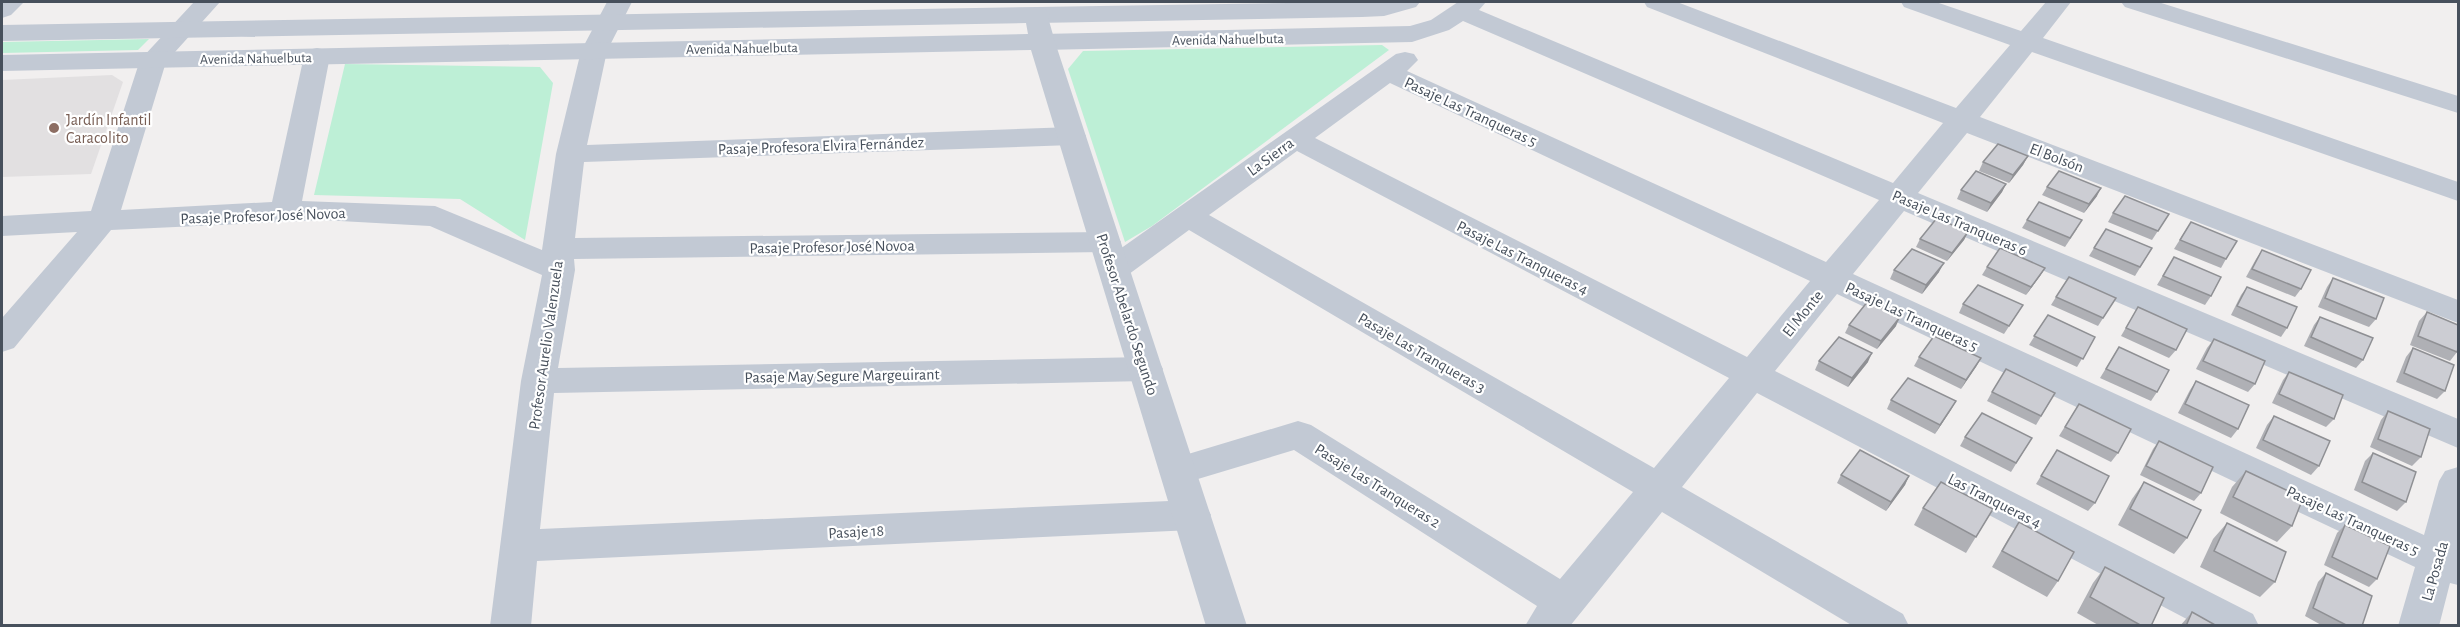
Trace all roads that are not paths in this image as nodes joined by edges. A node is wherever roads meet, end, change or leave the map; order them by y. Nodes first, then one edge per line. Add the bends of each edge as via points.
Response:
1 (11, 2) edge
2 (207, 2) edge
3 (1407, 2) edge
4 (1656, 2) edge
5 (1913, 2) edge
6 (2059, 2) edge
7 (2134, 2) edge
8 (1467, 6) edge
9 (2, 10) edge
10 (1039, 19) edge
11 (606, 25) edge
12 (180, 30) junction
13 (2, 33) edge
14 (1405, 34) junction
15 (2026, 41) junction
16 (317, 56) junction
17 (153, 60) junction
18 (2, 63) edge
19 (1388, 72) junction
20 (2458, 105) edge
21 (1961, 120) junction
22 (1072, 136) junction
23 (1294, 139) junction
24 (570, 154) junction
25 (2458, 192) edge
26 (1898, 196) junction
27 (285, 211) junction
28 (1187, 216) junction
29 (100, 223) junction
30 (2, 226) edge
31 (1110, 256) junction
32 (558, 260) junction
33 (1831, 278) junction
34 (2458, 312) edge
35 (2, 340) edge
36 (1146, 369) junction
37 (1751, 375) junction
38 (538, 381) junction
39 (2458, 434) edge
40 (1178, 471) junction
41 (2458, 481) edge
42 (1657, 489) junction
43 (1192, 515) junction
44 (520, 546) junction
45 (2448, 564) edge
46 (1555, 614) edge
47 (510, 626) edge
48 (1227, 626) edge
49 (1889, 626) edge
50 (2239, 626) edge
51 (2418, 626) edge

1 - 9 street
2 - 12 street
3 - 10 street, Avenida Nahuelbuta via 1384,8
4 - 21 street, El Bolsón
5 - 15 street
6 - 15 street, El Monte
7 - 20 street
8 - 14 street, Avenida Nahuelbuta via 1440,25
8 - 26 street, Pasaje Las Tranqueras 6
10 - 11 street, Avenida Nahuelbuta
10 - 14 street, Avenida Nahuelbuta
10 - 22 street, Profesor Abelardo Segundo
11 - 12 street, Avenida Nahuelbuta
11 - 16 street, Avenida Nahuelbuta
11 - 24 street, Profesor Aurelio Valenzuela
12 - 13 street, Avenida Nahuelbuta
12 - 17 street
14 - 19 street, La Sierra via 1410,52
15 - 21 street, El Monte
15 - 25 street
16 - 17 street, Avenida Nahuelbuta
16 - 27 street
17 - 18 street, Avenida Nahuelbuta
17 - 29 street
19 - 23 street, La Sierra
19 - 33 street, Pasaje Las Tranqueras 5
21 - 26 street, El Monte
21 - 34 street, El Bolsón
22 - 24 street, Pasaje Profesora Elvira Fernández
22 - 31 street, Profesor Abelardo Segundo
23 - 28 street, La Sierra
23 - 37 street, Pasaje Las Tranqueras 4
24 - 32 street, Profesor Aurelio Valenzuela
26 - 33 street, El Monte
26 - 39 street, Pasaje Las Tranqueras 6
27 - 29 street, Pasaje Profesor José Novoa
27 - 32 street, Pasaje Profesor José Novoa via 435,216
28 - 31 street, La Sierra
28 - 42 street, Pasaje Las Tranqueras 3
29 - 30 street, Pasaje Profesor José Novoa
29 - 35 street via 83,248
31 - 32 street, Pasaje Profesor José Novoa
31 - 36 street, Profesor Abelardo Segundo
32 - 38 street, Profesor Aurelio Valenzuela
33 - 37 street, El Monte
33 - 45 street, Pasaje Las Tranqueras 5
36 - 38 street, Pasaje May Segure Margeuirant
36 - 40 street, Profesor Abelardo Segundo
37 - 42 street, El Monte
37 - 50 street, Las Tranqueras 4
38 - 44 street, Profesor Aurelio Valenzuela
40 - 43 street, Profesor Abelardo Segundo
40 - 46 street, Pasaje Las Tranqueras 2 via 1298,435
41 - 45 street, La Posada
42 - 46 street, El Monte
42 - 49 street, Pasaje Las Tranqueras 3
43 - 44 street, Pasaje 18
43 - 48 street, Profesor Abelardo Segundo
44 - 47 street, Profesor Aurelio Valenzuela
45 - 51 street, La Posada

